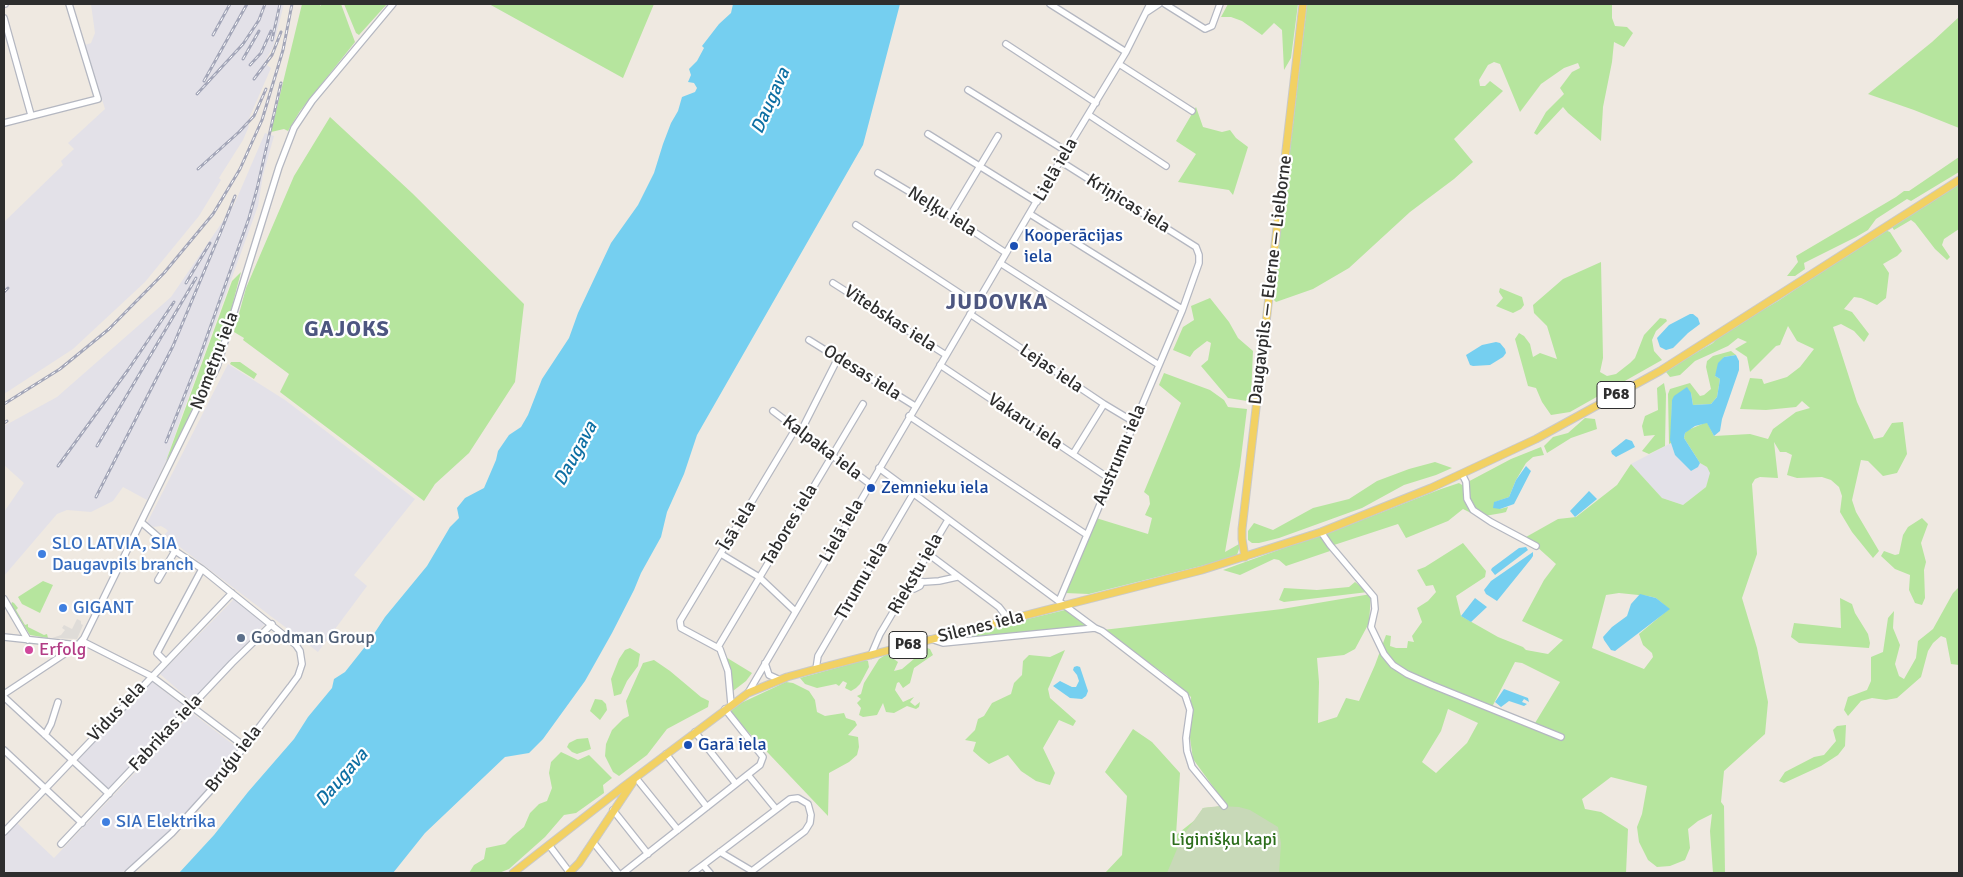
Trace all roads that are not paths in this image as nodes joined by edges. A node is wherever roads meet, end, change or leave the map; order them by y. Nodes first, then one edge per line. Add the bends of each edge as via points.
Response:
1 (69, 4) edge
2 (393, 4) edge
3 (1050, 4) edge
4 (1150, 4) edge
5 (1159, 4) edge
6 (1165, 4) edge
7 (1220, 4) edge
8 (1303, 4) edge
9 (1148, 12) junction
10 (4, 18) edge
11 (1006, 44) dead end
12 (1126, 52) junction
13 (1119, 64) junction
14 (968, 90) dead end
15 (1096, 102) junction
16 (1192, 111) dead end
17 (31, 115) junction
18 (1089, 115) junction
19 (4, 123) edge
20 (928, 134) dead end
21 (998, 136) dead end
22 (1066, 151) junction
23 (1060, 161) junction
24 (978, 165) junction
25 (1166, 166) dead end
26 (878, 173) dead end
27 (1959, 180) edge
28 (1037, 202) junction
29 (1030, 214) junction
30 (950, 216) junction
31 (856, 225) dead end
32 (1196, 247) joint
33 (1006, 253) junction
34 (1000, 263) junction
35 (833, 283) dead end
36 (976, 304) junction
37 (1182, 309) junction
38 (970, 314) junction
39 (809, 340) dead end
40 (946, 355) junction
41 (838, 358) junction
42 (940, 365) junction
43 (1159, 365) junction
44 (863, 404) dead end
45 (1104, 404) junction
46 (916, 406) junction
47 (773, 411) dead end
48 (909, 416) junction
49 (1134, 422) junction
50 (798, 430) junction
51 (1073, 454) junction
52 (832, 455) junction
53 (879, 468) junction
54 (1462, 474) junction
55 (1110, 479) junction
56 (870, 484) junction
57 (913, 494) junction
58 (948, 520) junction
59 (141, 522) junction
60 (1321, 532) junction
61 (1087, 535) junction
62 (1536, 546) dead end
63 (175, 551) junction
64 (721, 554) junction
65 (927, 554) junction
66 (1245, 557) junction
67 (202, 569) junction
68 (759, 577) junction
69 (957, 577) junction
70 (158, 580) dead end
71 (912, 580) junction
72 (922, 582) junction
73 (908, 586) junction
74 (232, 593) junction
75 (4, 599) edge
76 (1065, 604) junction
77 (795, 611) junction
78 (1010, 621) junction
79 (272, 624) junction
80 (1095, 628) junction
81 (4, 637) edge
82 (931, 639) junction
83 (28, 640) junction
84 (52, 643) junction
85 (80, 643) junction
86 (718, 647) junction
87 (63, 654) junction
88 (871, 655) junction
89 (165, 661) junction
90 (765, 662) junction
91 (816, 669) junction
92 (151, 676) junction
93 (780, 680) junction
94 (748, 693) junction
95 (4, 696) edge
96 (58, 702) dead end
97 (191, 706) junction
98 (728, 706) junction
99 (695, 732) junction
100 (45, 735) junction
101 (1561, 737) dead end
102 (244, 746) junction
103 (5, 753) edge
104 (666, 754) junction
105 (72, 760) junction
106 (748, 775) junction
107 (635, 779) junction
108 (736, 784) junction
109 (46, 788) junction
110 (109, 794) junction
111 (1224, 806) dead end
112 (707, 808) junction
113 (776, 809) junction
114 (614, 810) junction
115 (82, 822) junction
116 (678, 830) junction
117 (4, 832) edge
118 (593, 842) junction
119 (61, 844) dead end
120 (549, 846) junction
121 (720, 852) junction
122 (648, 854) junction
123 (703, 864) junction
124 (128, 873) edge
125 (513, 873) edge
126 (569, 873) edge
127 (618, 873) edge
128 (623, 873) edge
129 (692, 873) edge
130 (710, 873) edge

1 - 17 street via 98,99
2 - 59 street, Nometņu iela via 312,100 294,128 217,367
3 - 12 street
4 - 9 street
5 - 9 street
6 - 7 street via 1205,30 1212,26
8 - 66 main road, Daugavpils — Elerne — Lielborne via 1242,529
9 - 12 street, Lielā iela
10 - 17 street
11 - 15 street
12 - 13 street, Lielā iela
13 - 15 street, Lielā iela
13 - 16 street
14 - 22 street
15 - 18 street, Lielā iela
17 - 19 street
18 - 22 street, Lielā iela
18 - 25 street
20 - 24 street
21 - 24 street
22 - 23 street, Lielā iela
23 - 28 street, Lielā iela
23 - 32 street, Kriņicas iela
24 - 28 street
24 - 30 street
26 - 30 street, Neļķu iela
27 - 54 main road, P68 via 1660,371 1536,439
28 - 29 street, Lielā iela
29 - 33 street, Lielā iela
29 - 37 street
30 - 33 street, Neļķu iela
31 - 36 street
32 - 37 street, Austrumu iela via 1200,262
33 - 34 street, Lielā iela
34 - 36 street, Lielā iela
34 - 43 street
35 - 40 street, Vitebskas iela
36 - 38 street, Lielā iela
37 - 43 street, Austrumu iela
38 - 40 street, Lielā iela
38 - 45 street, Lejas iela
39 - 41 street, Odesas iela
40 - 42 street, Lielā iela
41 - 46 street, Odesas iela
41 - 50 street, Īsā iela
42 - 46 street, Lielā iela
42 - 51 street, Vakaru iela
43 - 49 street, Austrumu iela
44 - 52 street, Tabores iela
45 - 49 street, Lejas iela
45 - 51 street
46 - 48 street, Lielā iela
47 - 50 street, Kalpaka iela
48 - 53 street, Lielā iela
48 - 61 street
49 - 55 street, Austrumu iela
50 - 52 street, Kalpaka iela
50 - 64 street, Īsā iela
51 - 55 street, Vakaru iela
52 - 56 street, Kalpaka iela
52 - 68 street, Tabores iela
53 - 56 street, Lielā iela
53 - 57 street
54 - 60 main road, P68
54 - 62 street via 1467,499 1473,510
55 - 61 street, Austrumu iela
56 - 77 street, Lielā iela
57 - 58 street
57 - 91 street, Tīrumu iela via 818,656
58 - 65 street, Riekstu iela
58 - 76 street
59 - 63 street
59 - 85 street, Nometņu iela
60 - 66 main road, P68
60 - 101 street via 1374,598 1371,627 1393,665 1432,685
61 - 76 street, Austrumu iela
63 - 67 street
63 - 70 street
64 - 68 street
64 - 86 street, Īsā iela via 680,624 681,628
65 - 69 street
65 - 71 street, Riekstu iela
66 - 76 main road, P68
67 - 74 street
67 - 89 street via 157,653
68 - 77 street
68 - 86 street, Tabores iela
69 - 72 street
69 - 78 street via 999,607
71 - 72 street
71 - 73 street, Riekstu iela
72 - 73 street via 914,589
73 - 88 street, Riekstu iela
74 - 79 street
74 - 89 street, Vidus iela
75 - 83 street
76 - 78 main road, Silenes iela / P68
76 - 80 street
77 - 90 street, Lielā iela
78 - 82 main road, Silenes iela / P68
79 - 97 street, Fabrikas iela
79 - 102 street, Bruģu iela via 296,645 302,656 298,676
80 - 82 street via 943,643
80 - 111 street via 1185,695 1190,710 1186,738 1192,767
81 - 83 street
82 - 88 main road, Silenes iela / P68
83 - 84 street
84 - 85 street
84 - 87 street
85 - 87 street
85 - 92 street
86 - 98 street via 728,671
87 - 95 street
88 - 91 main road, Silenes iela / P68
89 - 92 street, Vidus iela
90 - 93 street via 769,675
90 - 94 street, Lielā iela
91 - 93 main road, Silenes iela / P68
92 - 97 street
92 - 105 street, Vidus iela
93 - 94 main road, Silenes iela / P68
94 - 98 main road, Lielā iela / P68
95 - 100 street
96 - 100 street
97 - 102 street
97 - 110 street, Fabrikas iela
98 - 99 main road, Lielā iela / P68
98 - 106 street via 763,756 760,765
99 - 104 main road, Lielā iela / P68
99 - 108 street
100 - 105 street
102 - 124 street, Bruģu iela via 178,827
103 - 109 street
104 - 107 main road, Lielā iela / P68
104 - 112 street
105 - 109 street, Vidus iela
105 - 110 street
106 - 108 street
106 - 113 street
107 - 114 main road, P68
107 - 116 street
107 - 120 main road, Lielā iela / P68
108 - 112 street
109 - 115 street
109 - 117 street, Vidus iela
110 - 115 street, Fabrikas iela
112 - 116 street
113 - 121 street
113 - 121 street via 790,798 798,798 808,804 810,823 805,831 752,871
114 - 118 main road, P68
114 - 122 street
115 - 119 street, Fabrikas iela
116 - 122 street
118 - 126 main road, P68
118 - 127 street
120 - 125 main road, Lielā iela / P68
120 - 126 street
121 - 123 street
122 - 128 street
123 - 129 street
123 - 130 street

